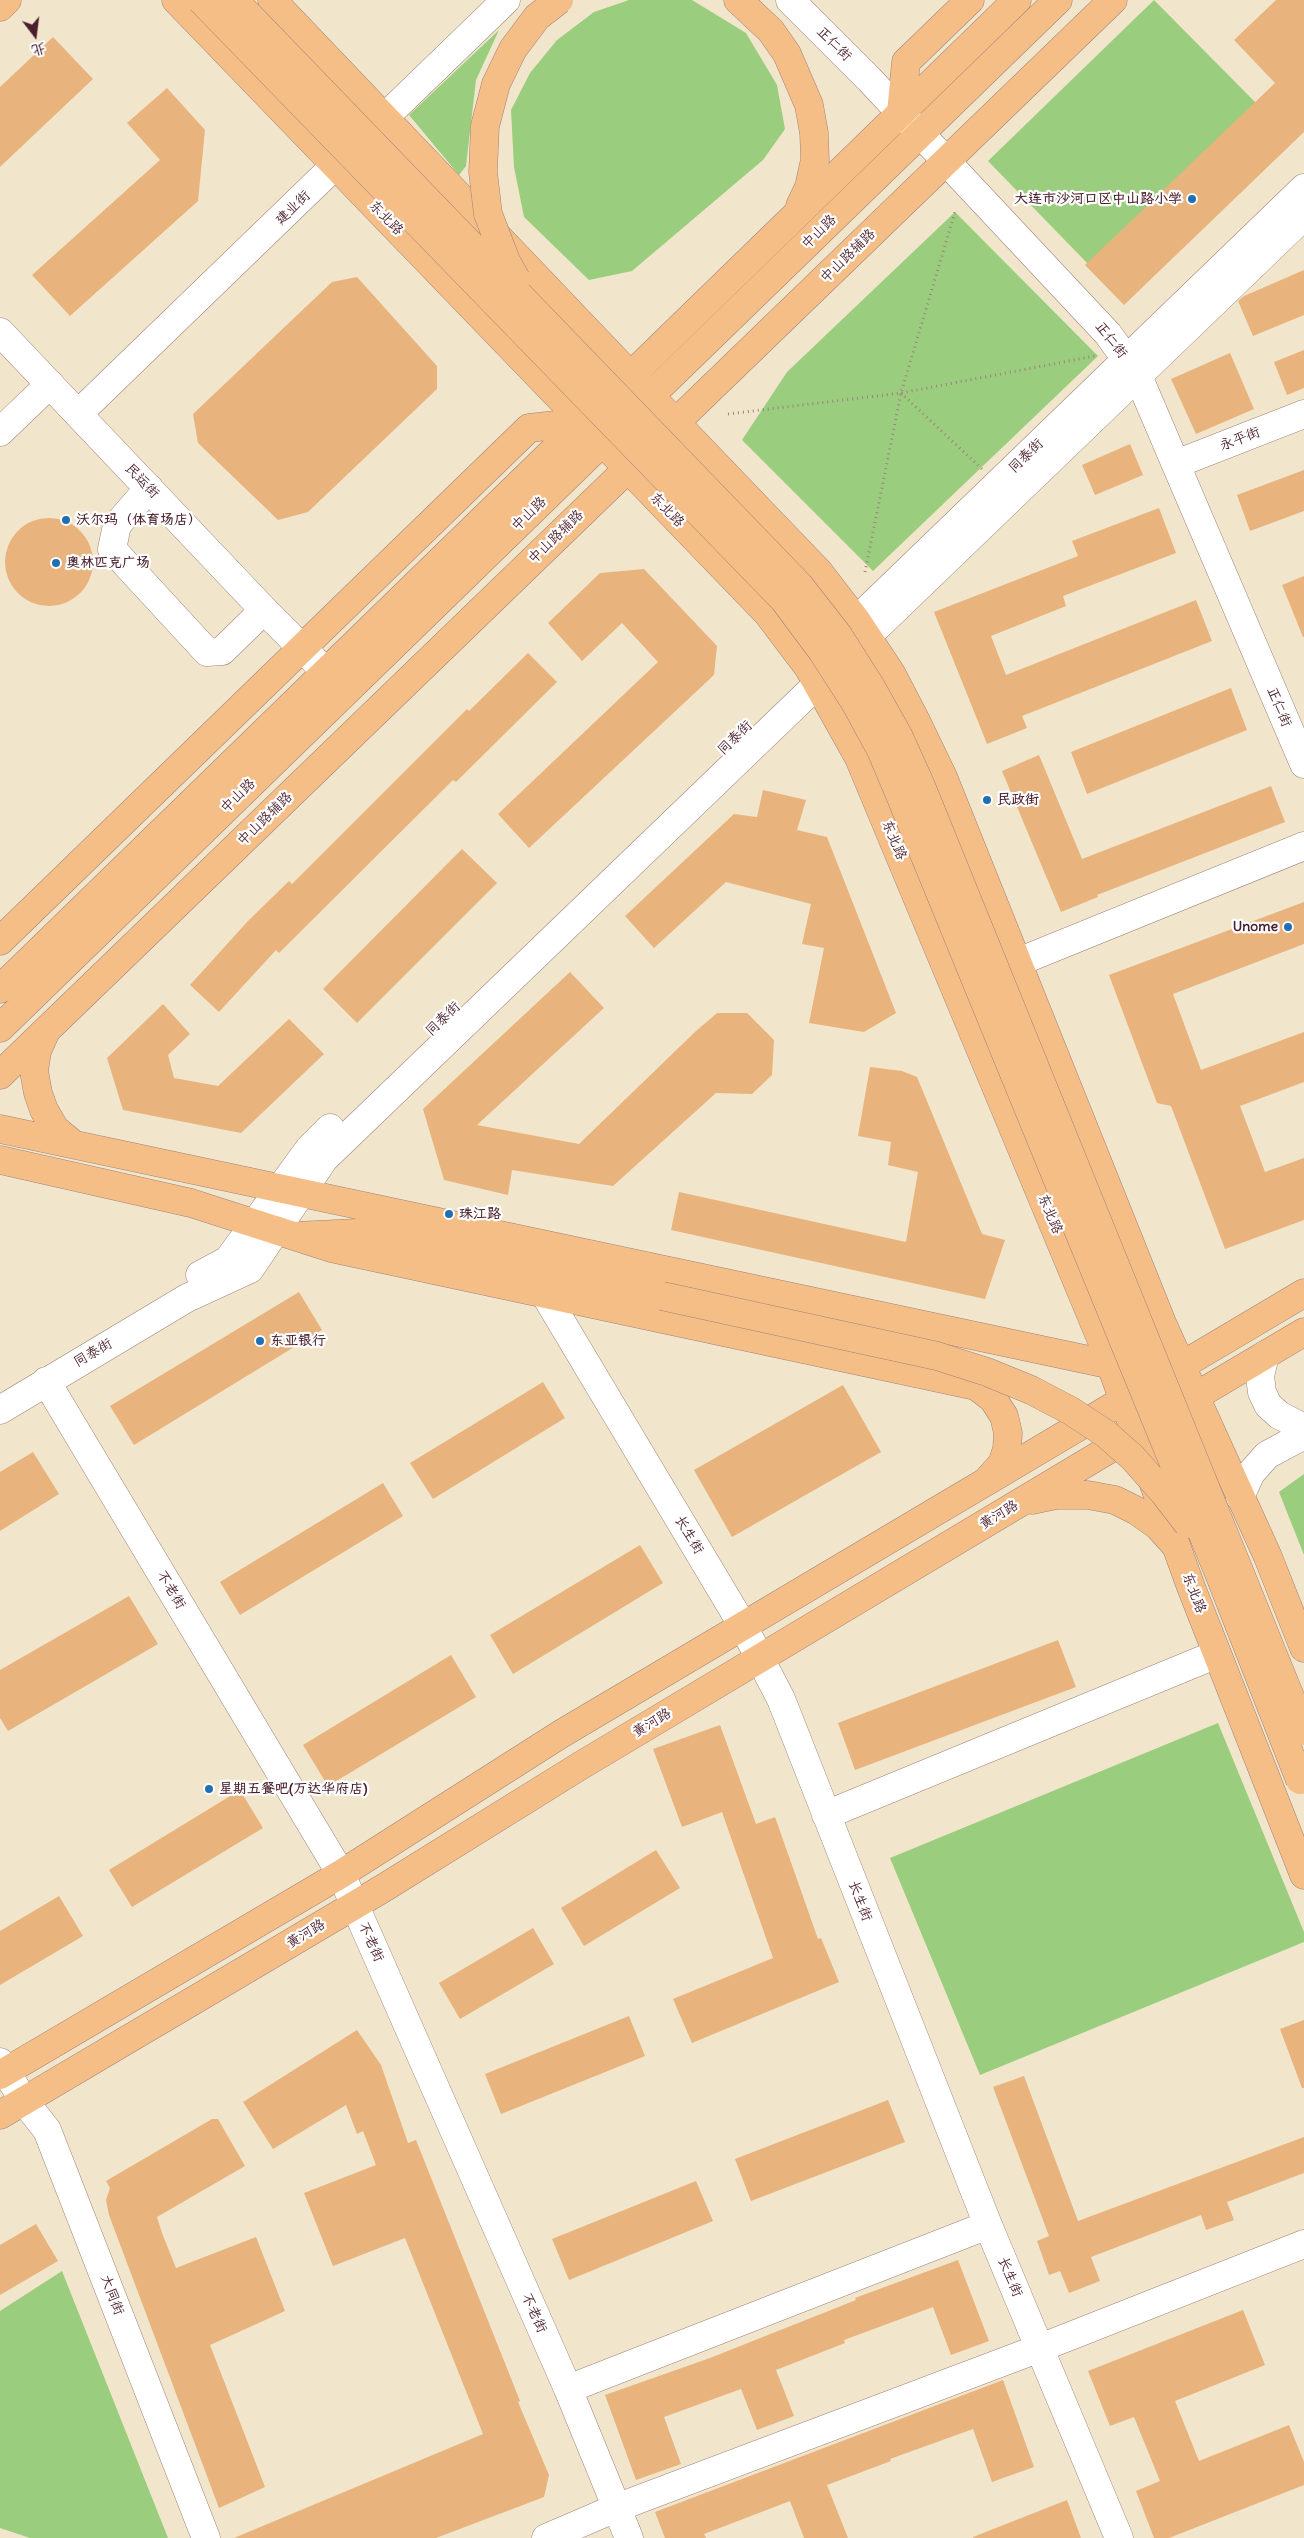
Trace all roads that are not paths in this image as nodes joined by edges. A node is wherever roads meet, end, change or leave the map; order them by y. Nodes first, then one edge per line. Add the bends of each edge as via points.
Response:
1 (7, 0) edge
2 (176, 0) edge
3 (202, 0) edge
4 (234, 0) edge
5 (272, 0) edge
6 (506, 0) edge
7 (559, 0) edge
8 (738, 0) edge
9 (790, 0) edge
10 (970, 0) edge
11 (1017, 0) edge
12 (1058, 0) edge
13 (1113, 0) edge
14 (0, 7) edge
15 (901, 113) junction
16 (385, 118) junction
17 (920, 134) junction
18 (947, 161) junction
19 (336, 166) junction
20 (1304, 188) edge
21 (795, 216) junction
22 (1304, 216) edge
23 (528, 302) junction
24 (0, 332) edge
25 (1132, 368) junction
26 (631, 376) junction
27 (50, 384) junction
28 (650, 396) junction
29 (78, 414) junction
30 (1304, 414) edge
31 (583, 422) junction
32 (676, 422) junction
33 (0, 432) edge
34 (602, 442) junction
35 (1176, 464) junction
36 (628, 469) junction
37 (149, 488) junction
38 (264, 610) junction
39 (862, 629) junction
40 (302, 648) junction
41 (326, 672) junction
42 (813, 676) junction
43 (1304, 764) edge
44 (1304, 846) edge
45 (0, 941) edge
46 (1017, 963) junction
47 (956, 988) junction
48 (0, 990) edge
49 (7, 1021) edge
50 (47, 1030) junction
51 (0, 1039) edge
52 (0, 1075) edge
53 (0, 1128) edge
54 (73, 1144) junction
55 (0, 1160) edge
56 (292, 1190) junction
57 (276, 1230) junction
58 (1149, 1292) junction
59 (544, 1293) junction
60 (1304, 1293) edge
61 (1092, 1315) junction
62 (1304, 1332) edge
63 (986, 1338) junction
64 (1047, 1351) junction
65 (1265, 1355) junction
66 (1111, 1365) junction
67 (1182, 1380) junction
68 (46, 1381) junction
69 (976, 1386) junction
70 (1124, 1400) junction
71 (0, 1410) edge
72 (1304, 1428) edge
73 (1136, 1433) junction
74 (1304, 1435) edge
75 (988, 1480) junction
76 (1240, 1497) junction
77 (1021, 1502) junction
78 (1176, 1546) junction
79 (1220, 1576) junction
80 (743, 1626) junction
81 (1299, 1636) edge
82 (1217, 1654) junction
83 (760, 1658) junction
84 (1304, 1704) edge
85 (1246, 1727) junction
86 (1304, 1731) edge
87 (1302, 1785) edge
88 (826, 1815) junction
89 (341, 1874) junction
90 (1304, 1875) edge
91 (355, 1904) junction
92 (2, 2069) edge
93 (24, 2101) junction
94 (0, 2115) edge
95 (988, 2225) junction
96 (1304, 2244) edge
97 (1040, 2348) junction
98 (568, 2389) junction
99 (616, 2508) junction
100 (206, 2538) edge
101 (546, 2538) edge
102 (629, 2538) edge
103 (1118, 2538) edge

1 - 14 main road
2 - 19 main road, 东北路
3 - 79 main road, 东北路, bridge via 784,600 822,650 856,704 892,777
4 - 23 main road, bridge
5 - 16 main road
6 - 16 street, 建业街
7 - 23 main road, bridge via 538,17 513,49 496,84 486,126 483,172 488,214 506,261
8 - 21 main road via 771,31 799,80 809,105 814,160 809,187
9 - 15 street, 正仁街
10 - 15 main road via 906,62
11 - 15 main road, 中山路
12 - 17 main road, 中山路
13 - 18 main road, 中山路辅路
15 - 17 street, 正仁街
15 - 21 main road, 中山路
16 - 19 street, 建业街
16 - 26 main road
17 - 18 street, 正仁街
17 - 28 main road, 中山路
18 - 25 street, 正仁街 via 1108,334
18 - 32 main road, 中山路辅路
19 - 29 street, 建业街
19 - 31 main road, 东北路
20 - 25 street, 同泰街
21 - 26 main road, 中山路
22 - 25 street, 同泰街
23 - 86 main road, bridge via 799,585 838,635 898,735
24 - 27 street, 民运街
25 - 35 street, 正仁街
25 - 39 street, 同泰街
26 - 28 main road
26 - 31 main road, 中山路
27 - 29 street, 民运街
27 - 33 street
28 - 32 main road
28 - 34 main road, 中山路
29 - 37 street, 民运街
30 - 35 street, 永平街
31 - 34 main road, 东北路
31 - 40 main road via 529,428
31 - 41 main road, 中山路
32 - 36 main road, 中山路辅路
32 - 39 main road via 819,572
34 - 36 main road, 东北路
34 - 49 main road, 中山路
35 - 43 street, 正仁街
36 - 42 main road, 东北路 via 768,614
36 - 50 main road, 中山路辅路
37 - 38 street, 民运街
37 - 38 street via 117,525 112,549 208,652 222,651
38 - 40 street, 民运街
39 - 42 street, 同泰街
39 - 46 main road via 891,673 940,770
40 - 41 street, 民运街
40 - 45 main road
41 - 48 main road, 中山路
42 - 47 main road, 东北路 via 859,758
42 - 56 street, 同泰街 via 309,1149
44 - 46 street
46 - 47 street
46 - 58 main road
47 - 61 main road, 东北路
49 - 51 main road, 中山路
50 - 52 main road, 中山路辅路
50 - 54 main road via 37,1051 34,1071 38,1093 55,1129
53 - 54 main road
54 - 56 main road
55 - 57 main road via 190,1203
56 - 57 street, 同泰街
56 - 63 main road
57 - 59 main road via 331,1248
57 - 68 street, 同泰街 via 191,1279 187,1298
57 - 79 main road, bridge via 389,1236 937,1356 988,1372 1071,1411 1106,1434 1164,1492 1193,1530
58 - 61 main road
58 - 67 main road
59 - 69 main road
59 - 80 street, 长生街
60 - 67 main road, 黄河路
61 - 64 main road via 1081,1339
61 - 66 main road, 东北路
62 - 65 main road, 黄河路
63 - 64 main road
63 - 69 main road
64 - 66 main road
65 - 67 main road, 黄河路
65 - 72 street via 1260,1376 1268,1405 1279,1416
66 - 67 main road
66 - 70 main road, 东北路
67 - 70 main road, 黄河路
67 - 73 main road, 黄河路
67 - 76 main road
68 - 71 street, 同泰街
68 - 89 street, 不老街
69 - 75 main road via 993,1399 1004,1416 1008,1434 1002,1464
70 - 73 main road, 东北路
70 - 75 main road, 黄河路
73 - 77 main road, 黄河路
73 - 78 main road, 东北路
74 - 76 street via 1267,1455 1251,1473
75 - 80 main road, 黄河路
76 - 81 main road
77 - 78 main road via 1056,1495 1088,1495 1115,1500 1158,1526
77 - 83 main road, 黄河路
78 - 82 main road, 东北路
79 - 87 main road, 东北路, bridge
80 - 83 street, 长生街
80 - 89 main road, 黄河路 via 561,1734
81 - 82 main road
82 - 85 main road, 东北路
82 - 88 street
83 - 88 street, 长生街 via 781,1699
83 - 91 main road, 黄河路
84 - 85 main road
85 - 90 main road, 东北路
88 - 95 street, 长生街
89 - 91 street, 不老街
89 - 92 main road, 黄河路
91 - 93 main road, 黄河路
91 - 98 street, 不老街
92 - 93 street, 大同街
93 - 94 main road, 黄河路
93 - 100 street, 大同街 via 47,2130
95 - 97 street, 长生街
95 - 98 street
96 - 97 street
97 - 99 street
97 - 103 street, 长生街
98 - 99 street, 不老街
99 - 101 street
99 - 102 street, 不老街

